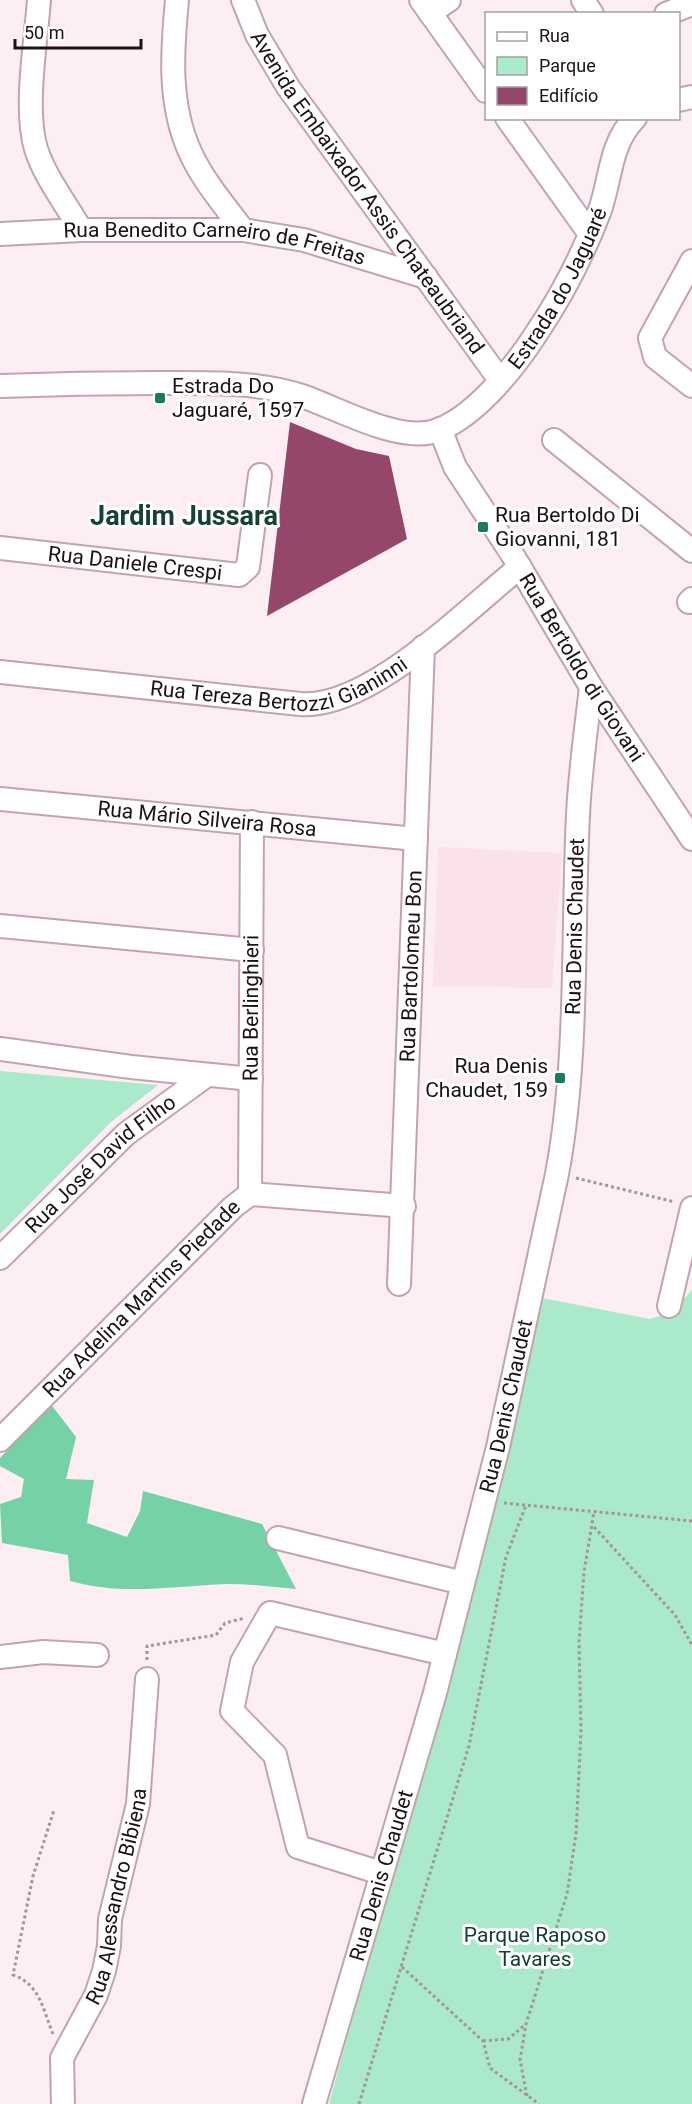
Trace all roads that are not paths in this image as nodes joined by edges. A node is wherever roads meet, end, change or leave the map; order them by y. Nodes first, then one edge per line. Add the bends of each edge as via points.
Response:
1 (39, 0) edge
2 (177, 0) edge
3 (243, 0) edge
4 (449, 0) edge
5 (692, 4) edge
6 (425, 6) edge
7 (671, 12) edge
8 (485, 90) edge
9 (508, 120) edge
10 (634, 120) edge
11 (81, 230) junction
12 (243, 230) junction
13 (0, 234) edge
14 (590, 234) junction
15 (692, 261) edge
16 (426, 278) junction
17 (500, 380) junction
18 (0, 386) edge
19 (692, 386) edge
20 (440, 429) junction
21 (554, 440) dead end
22 (260, 475) dead end
23 (0, 548) edge
24 (692, 551) edge
25 (520, 567) junction
26 (423, 647) junction
27 (0, 672) edge
28 (591, 687) junction
29 (0, 799) edge
30 (252, 822) junction
31 (416, 839) junction
32 (692, 839) edge
33 (0, 926) edge
34 (252, 950) junction
35 (0, 1049) edge
36 (207, 1075) junction
37 (251, 1079) junction
38 (250, 1194) junction
39 (404, 1206) junction
40 (687, 1206) edge
41 (689, 1244) edge
42 (0, 1258) edge
43 (399, 1284) dead end
44 (669, 1306) dead end
45 (0, 1440) edge
46 (278, 1538) dead end
47 (463, 1583) junction
48 (445, 1654) junction
49 (97, 1655) dead end
50 (0, 1657) edge
51 (147, 1679) road end
52 (381, 1873) junction
53 (63, 2104) edge
54 (314, 2104) edge

1 - 11 street via 32,134 45,169
2 - 12 street via 172,78 183,134 197,165
3 - 16 street, Avenida Embaixador Assis Chateaubriand via 288,87
4 - 6 street
5 - 7 street
6 - 8 street
9 - 14 street
10 - 14 street, Estrada do Jaguaré via 619,140
11 - 12 street, Rua Benedito Carneiro de Freitas
11 - 13 street, Rua Benedito Carneiro de Freitas
12 - 16 street, Rua Benedito Carneiro de Freitas via 304,240
14 - 17 street, Estrada do Jaguaré via 553,307
15 - 19 street via 650,338 655,357
16 - 17 street, Avenida Embaixador Assis Chateaubriand
17 - 20 street, Estrada do Jaguaré via 465,414
18 - 20 street via 239,384 302,396 404,431
20 - 25 street, Rua Bertoldo di Giovani via 455,467
21 - 24 street
22 - 23 street, Rua Daniele Crespi via 248,567 239,575
25 - 26 street, Rua Tereza Bertozzi Gianinni
25 - 28 street, Rua Bertoldo di Giovani
26 - 27 street, Rua Tereza Bertozzi Gianinni via 350,694 314,705
26 - 31 street, Rua Bartolomeu Bon
28 - 32 street, Rua Bertoldo di Giovani
28 - 47 street, Rua Denis Chaudet via 578,813 574,989 565,1130 490,1501
29 - 30 street, Rua Mário Silveira Rosa
30 - 31 street, Rua Mário Silveira Rosa
30 - 34 street, Rua Berlinghieri
31 - 39 street, Rua Bartolomeu Bon
33 - 34 street
34 - 37 street, Rua Berlinghieri
35 - 36 street
36 - 37 street
36 - 42 street, Rua José David Filho via 126,1134
37 - 38 street, Rua Berlinghieri
38 - 39 street, Rua Adelina Martins Piedade
38 - 45 street, Rua Adelina Martins Piedade
39 - 43 street, Rua Bartolomeu Bon
40 - 41 street
41 - 44 street
46 - 47 street
47 - 48 street, Rua Denis Chaudet
48 - 52 street, Rua Denis Chaudet
48 - 52 street via 270,1613 243,1662 232,1711 275,1755 298,1847
49 - 50 street via 43,1652
51 - 53 street, Rua Alessandro Bibiena via 138,1804 96,1995 62,2058
52 - 54 street, Rua Denis Chaudet

